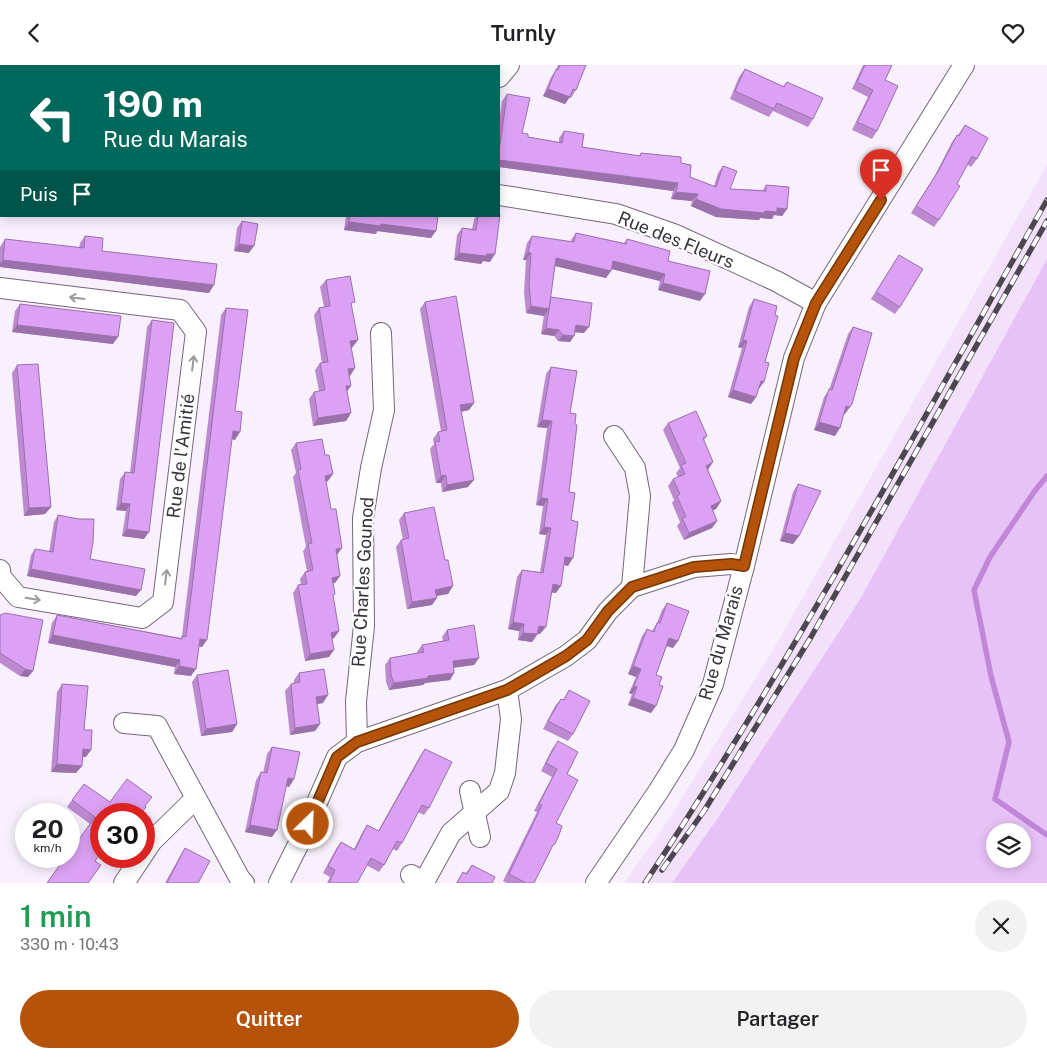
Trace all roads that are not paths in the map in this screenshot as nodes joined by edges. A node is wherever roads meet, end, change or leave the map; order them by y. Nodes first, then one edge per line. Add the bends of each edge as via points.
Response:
1 (509, 65) edge
2 (964, 65) edge
3 (500, 76) edge
4 (500, 195) edge
5 (0, 289) edge
6 (816, 303) junction
7 (381, 333) dead end
8 (614, 436) dead end
9 (744, 566) junction
10 (0, 570) edge
11 (632, 587) junction
12 (507, 690) junction
13 (124, 723) dead end
14 (357, 742) junction
15 (470, 791) dead end
16 (195, 799) junction
17 (475, 812) junction
18 (480, 837) dead end
19 (155, 838) edge
20 (134, 868) edge
21 (411, 875) dead end
22 (124, 883) edge
23 (244, 883) edge
24 (279, 883) edge
25 (596, 883) edge

1 - 3 street
2 - 6 street, Rue du Marais
4 - 6 street, Rue des Fleurs via 616,214 676,235
10 -> 5 street, Rue de l'Amitié via 1,577 18,597 142,618 163,601 196,332 180,310
6 - 9 street, Rue du Marais via 794,358
7 - 14 street, Rue Charles Gounod via 384,410 370,468 363,518 364,627 356,701
8 - 11 street via 635,469 640,495
9 - 11 street via 694,567
9 - 25 street, Rue du Marais via 713,684 684,750
11 - 12 street via 608,611 587,640
12 - 14 street
12 - 17 street via 511,719 505,773 499,791
13 - 16 street via 157,726
14 - 24 street via 337,757
15 - 17 street
16 - 19 street
16 - 23 street
17 - 18 street
17 - 21 street via 451,833 424,882
20 - 22 street

